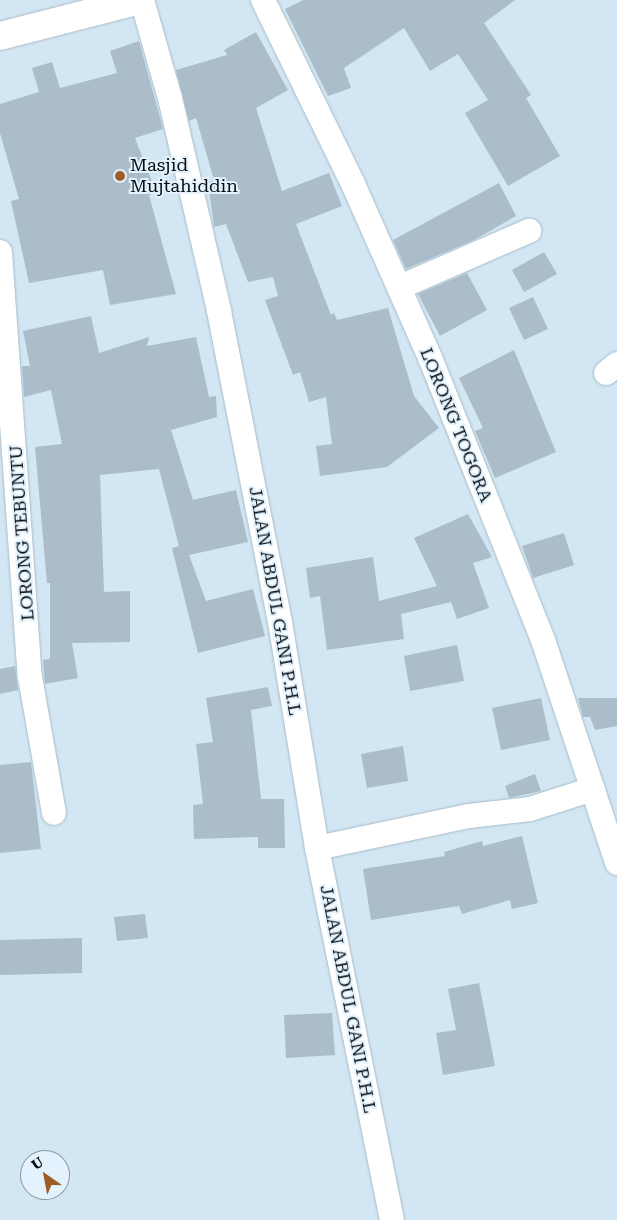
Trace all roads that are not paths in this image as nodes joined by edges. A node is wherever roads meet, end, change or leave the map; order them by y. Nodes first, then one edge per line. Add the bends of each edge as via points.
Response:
1 (141, 0) edge
2 (263, 0) edge
3 (0, 36) edge
4 (529, 231) dead end
5 (0, 252) edge
6 (400, 287) junction
7 (593, 790) junction
8 (54, 813) dead end
9 (317, 848) junction
10 (617, 863) edge
11 (391, 1212) edge

1 - 3 highway
1 - 9 street, JALAN ABDUL GANI P.H.L via 209,265 278,613
2 - 6 street, LORONG TOGORA
4 - 6 street
5 - 8 street, LORONG TEBUNTU via 30,676
6 - 7 street, LORONG TOGORA via 543,640
7 - 9 street via 547,805 469,816
7 - 10 street, LORONG TOGORA
9 - 11 street, JALAN ABDUL GANI P.H.L

